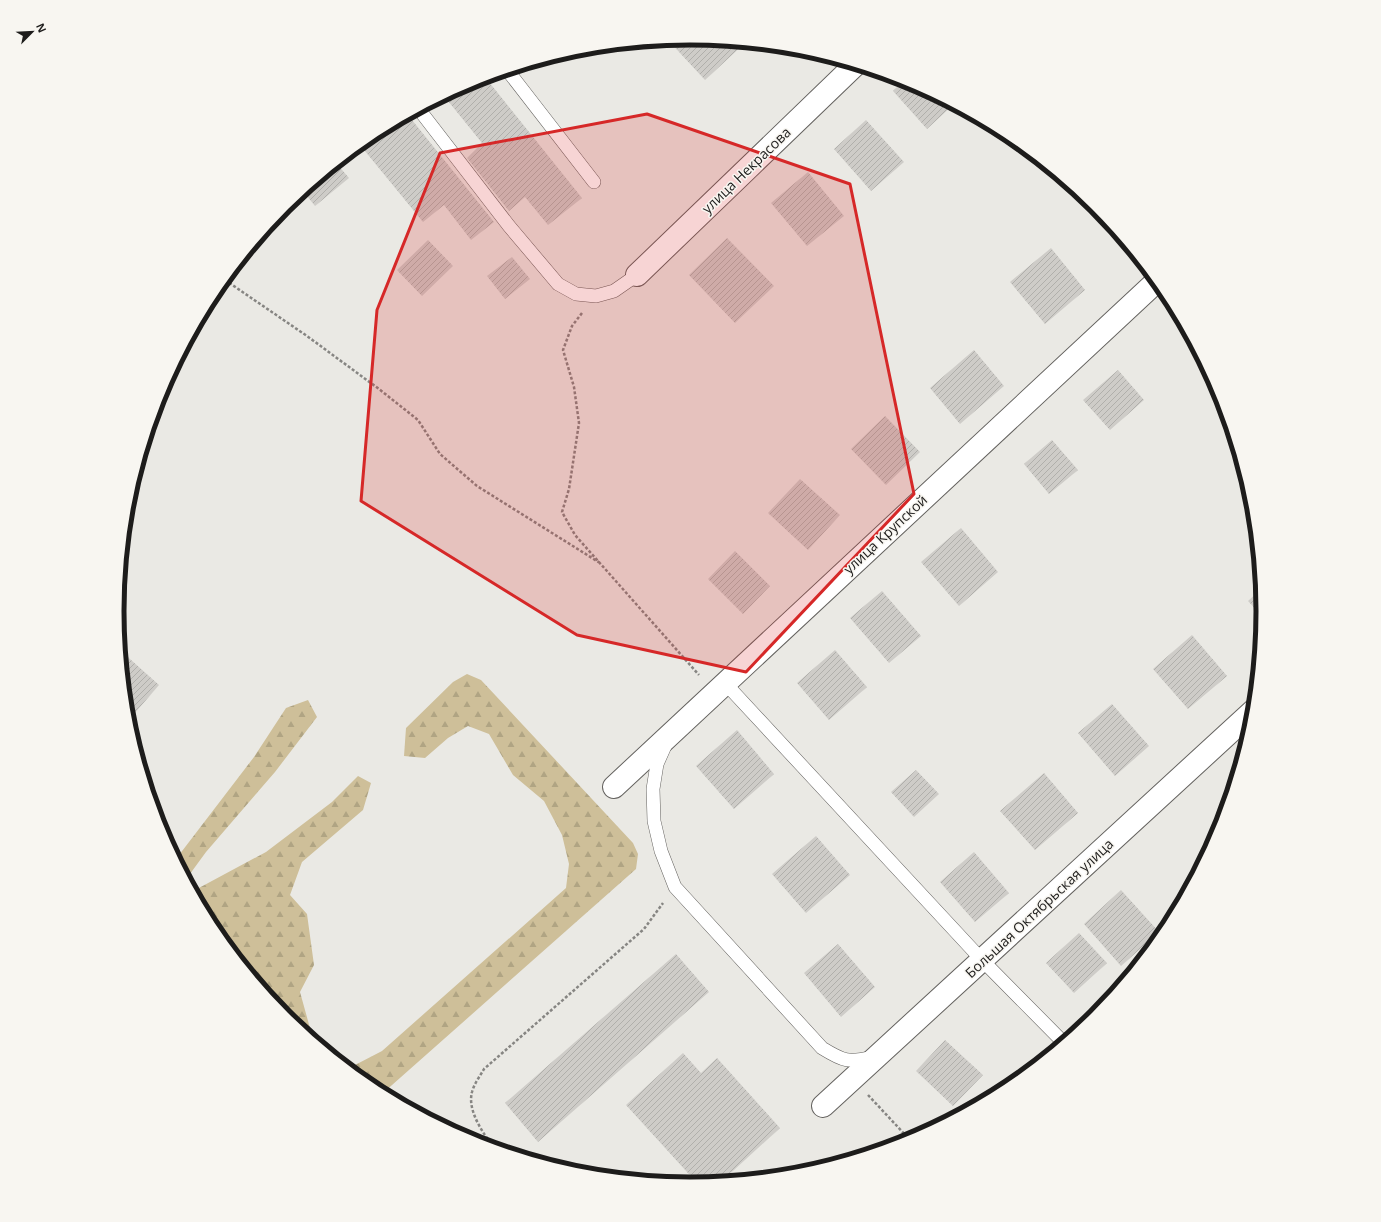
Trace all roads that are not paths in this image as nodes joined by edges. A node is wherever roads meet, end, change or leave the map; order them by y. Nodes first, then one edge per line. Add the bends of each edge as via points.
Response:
1 (851, 69) edge
2 (511, 74) edge
3 (422, 113) edge
4 (594, 182) dead end
5 (637, 276) joint
6 (1153, 285) edge
7 (720, 688) junction
8 (1247, 717) edge
9 (671, 734) junction
10 (614, 787) dead end
11 (982, 960) junction
12 (1061, 1039) edge
13 (879, 1055) junction
14 (823, 1106) dead end

1 - 5 street, улица Некрасова
2 - 4 lane
3 - 5 lane via 509,226 558,284 576,294 596,296 614,291
6 - 7 street, улица Крупской
7 - 9 street, улица Крупской
7 - 11 lane
8 - 11 street, Большая Октябрьская улица
9 - 10 street, улица Крупской
9 - 13 lane via 657,764 654,821 661,851 675,887 822,1048 840,1059 857,1061
11 - 12 lane
11 - 13 street, Большая Октябрьская улица
13 - 14 street, Большая Октябрьская улица

